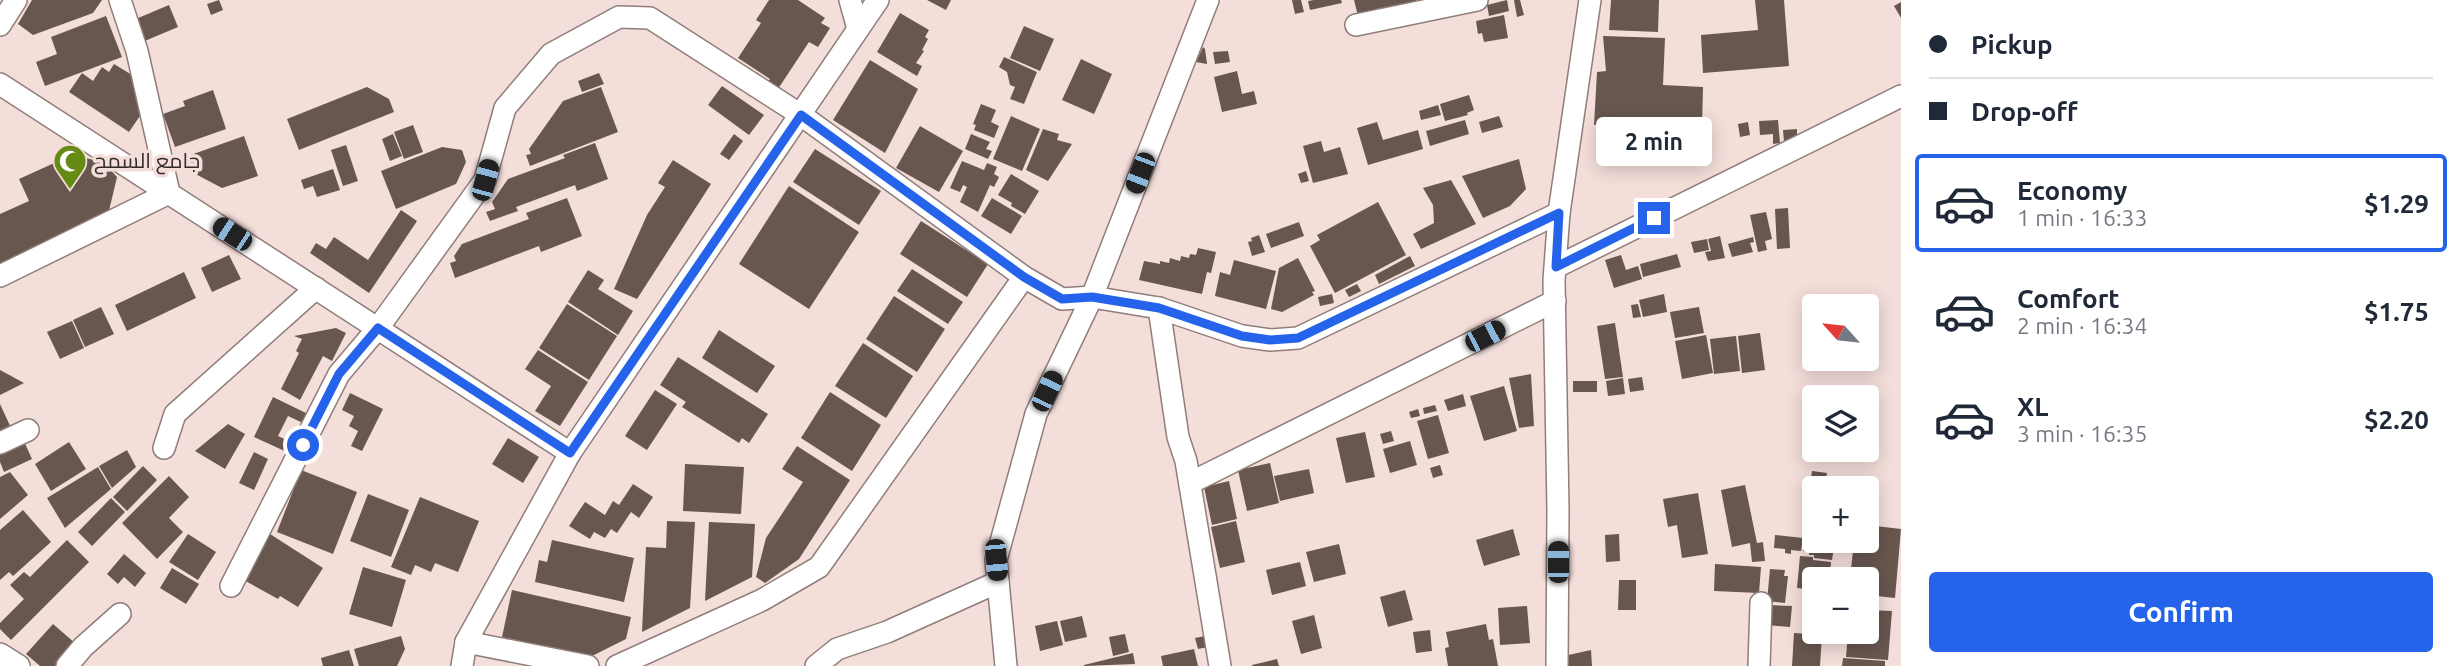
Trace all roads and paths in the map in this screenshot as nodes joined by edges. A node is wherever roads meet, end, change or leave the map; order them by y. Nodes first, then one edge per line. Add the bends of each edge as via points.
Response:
1 (16, 0) edge
2 (120, 0) edge
3 (850, 0) edge
4 (878, 0) edge
5 (1208, 0) edge
6 (1477, 0) edge
7 (1590, 0) edge
8 (616, 10) edge
9 (0, 25) edge
10 (1356, 25) dead end
11 (858, 29) junction
12 (0, 84) edge
13 (1901, 96) edge
14 (801, 115) junction
15 (169, 193) junction
16 (1559, 213) junction
17 (1556, 267) junction
18 (0, 276) edge
19 (1024, 277) junction
20 (316, 288) junction
21 (1092, 297) junction
22 (1555, 301) junction
23 (1159, 308) junction
24 (378, 328) junction
25 (28, 430) dead end
26 (0, 443) edge
27 (164, 448) dead end
28 (570, 453) junction
29 (1190, 483) junction
30 (998, 583) junction
31 (231, 586) dead end
32 (1761, 603) dead end
33 (120, 614) dead end
34 (467, 642) junction
35 (0, 654) edge
36 (19, 666) edge
37 (67, 666) edge
38 (462, 666) edge
39 (588, 666) edge
40 (617, 666) edge
41 (816, 666) edge
42 (1006, 666) edge
43 (1220, 666) edge
44 (1557, 666) edge
45 (1759, 666) edge

1 - 9 street
2 - 15 street via 137,51
3 - 11 street
4 - 11 street
5 - 21 street
6 - 10 street
7 - 16 street
8 - 14 street via 619,17 650,19
8 - 24 street via 551,54 505,108 485,180
11 - 14 street
12 - 15 street
13 - 17 street
14 - 19 street
14 - 28 street
15 - 18 street
15 - 20 street
16 - 17 street
16 - 23 street via 1298,338 1242,336
17 - 22 street
19 - 21 street via 1062,299
19 - 40 street via 819,567 762,600
20 - 24 street
20 - 27 street via 175,414
21 - 23 street
21 - 30 street via 1036,414 996,560
22 - 29 street
22 - 44 street
23 - 29 street via 1178,437
24 - 28 street
24 - 31 street via 339,374
25 - 26 street
28 - 34 street
29 - 43 street
30 - 41 street via 837,649
30 - 42 street
32 - 45 street
33 - 37 street
34 - 38 street
34 - 39 street
35 - 36 street

